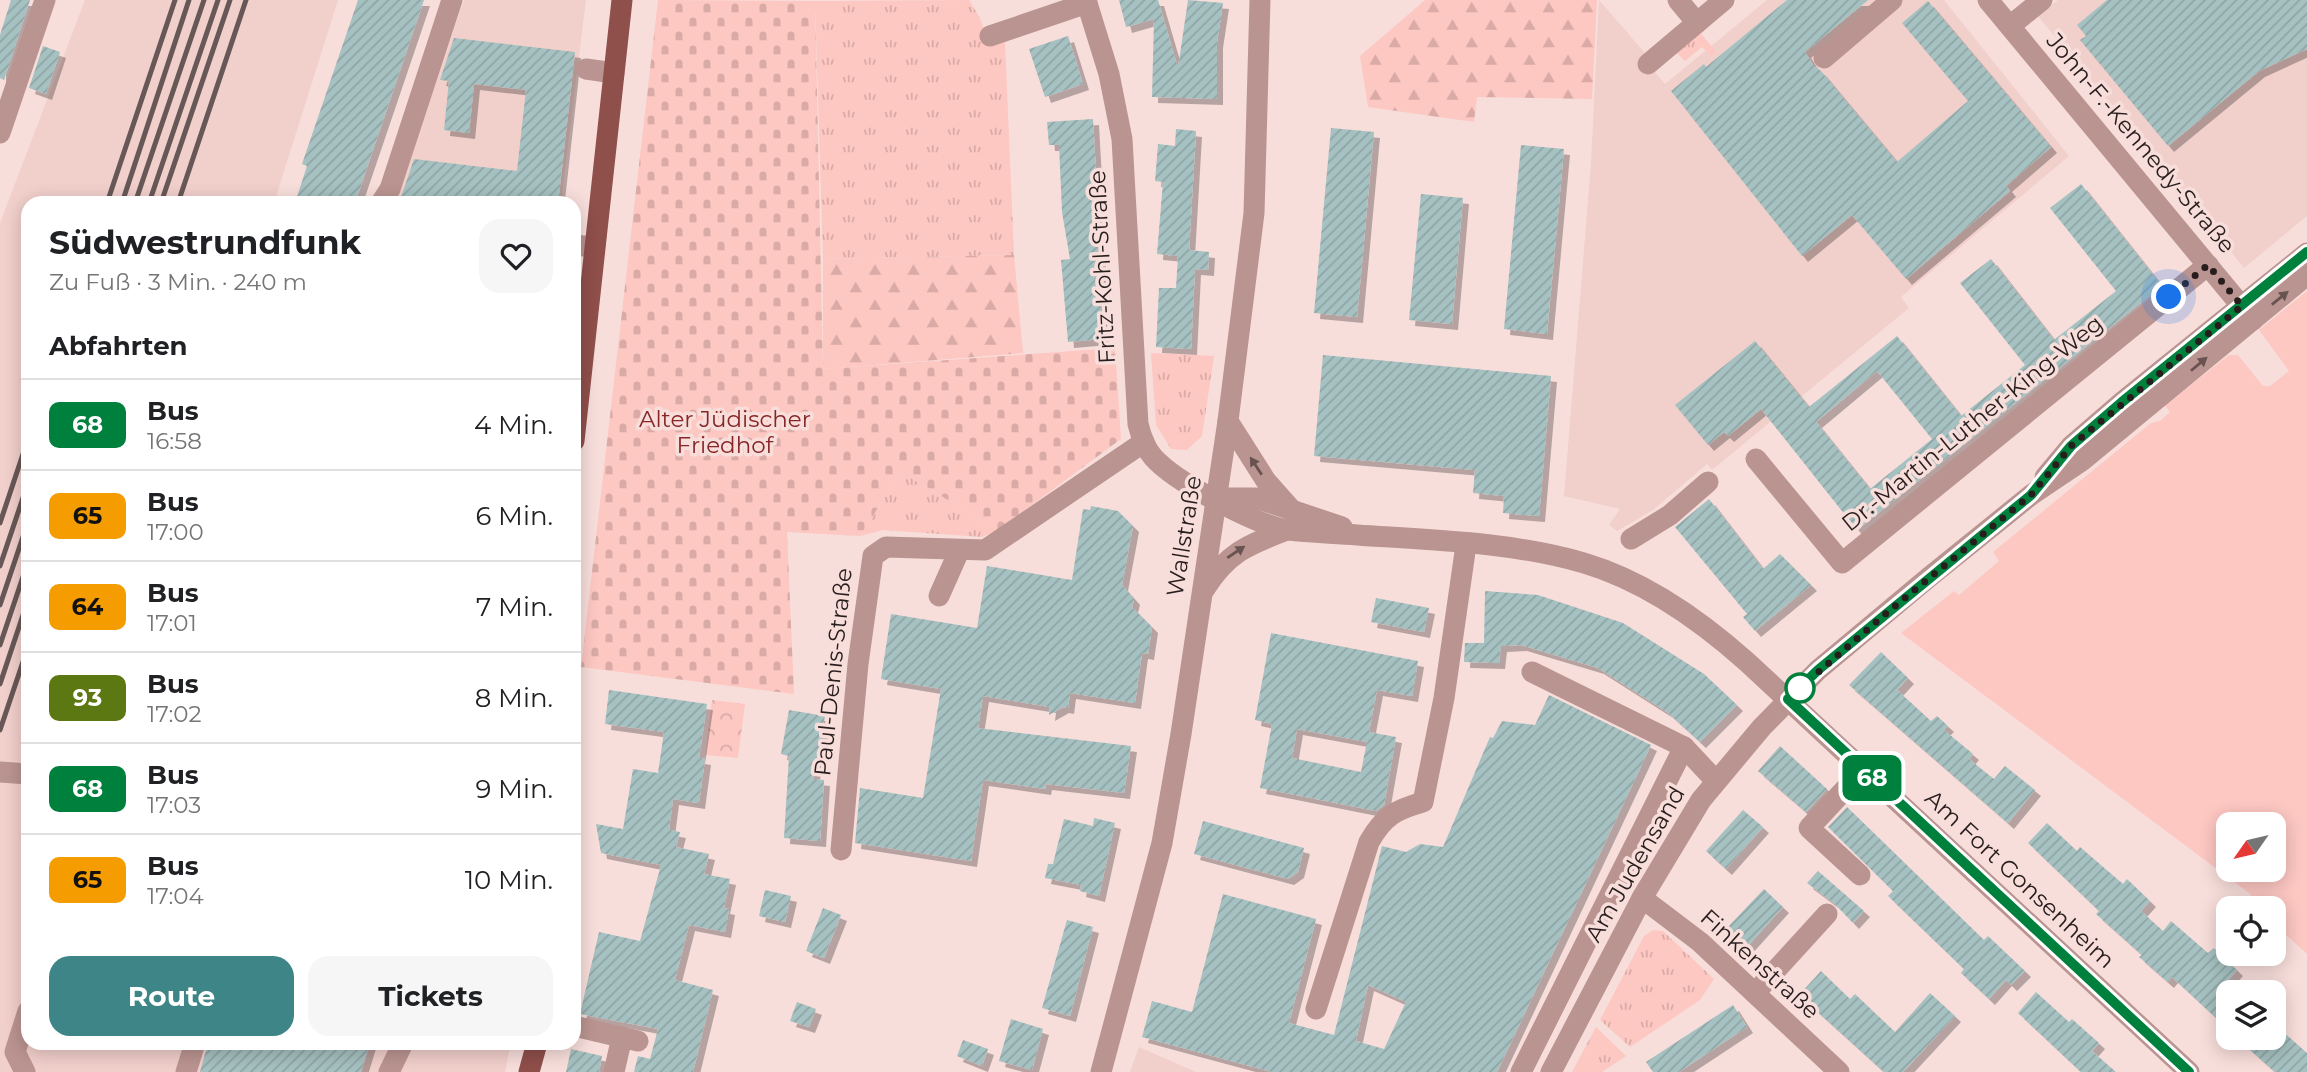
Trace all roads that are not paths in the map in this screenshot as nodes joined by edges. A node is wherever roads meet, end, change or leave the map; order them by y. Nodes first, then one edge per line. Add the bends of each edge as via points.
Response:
1 (45, 0) edge
2 (452, 0) edge
3 (622, 0) edge
4 (1260, 0) edge
5 (1678, 0) edge
6 (1724, 0) edge
7 (1892, 0) edge
8 (1988, 0) edge
9 (2042, 0) edge
10 (1087, 2) edge
11 (1697, 23) junction
12 (2010, 26) junction
13 (990, 36) dead end
14 (1824, 58) dead end
15 (1648, 64) dead end
16 (586, 69) dead end
17 (614, 74) junction
18 (0, 133) edge
19 (386, 196) edge
20 (584, 246) edge
21 (2307, 253) edge
22 (2208, 265) junction
23 (2307, 275) edge
24 (581, 304) edge
25 (2247, 313) junction
26 (1228, 421) junction
27 (1144, 442) junction
28 (1756, 459) dead end
29 (1708, 482) dead end
30 (1216, 498) junction
31 (1290, 508) junction
32 (1287, 530) junction
33 (1367, 536) junction
34 (1630, 539) dead end
35 (1466, 545) junction
36 (959, 551) junction
37 (1201, 594) junction
38 (939, 596) dead end
39 (1532, 672) dead end
40 (1788, 699) junction
41 (1684, 747) junction
42 (1863, 770) junction
43 (0, 772) edge
44 (21, 774) edge
45 (1715, 780) junction
46 (841, 850) dead end
47 (1860, 875) dead end
48 (1642, 898) junction
49 (1827, 914) dead end
50 (1755, 993) junction
51 (1316, 1009) dead end
52 (581, 1028) edge
53 (21, 1038) edge
54 (193, 1050) edge
55 (400, 1050) edge
56 (535, 1050) edge
57 (15, 1062) edge
58 (25, 1072) edge
59 (186, 1072) edge
60 (389, 1072) edge
61 (529, 1072) edge
62 (614, 1072) edge
63 (1101, 1072) edge
64 (1521, 1072) edge
65 (1551, 1072) edge
66 (1839, 1072) edge
67 (2189, 1072) edge

1 - 18 street
2 - 19 street
3 - 17 main road
4 - 26 street, Wallstraße via 1254,212
5 - 11 street
6 - 11 street
7 - 14 street
8 - 12 street, John-F.-Kennedy-Straße
9 - 12 street
10 - 13 street
10 - 27 street, Fritz-Kohl-Straße via 1122,139 1136,413
11 - 15 street
12 - 22 street, John-F.-Kennedy-Straße
16 - 17 street
17 - 20 main road
20 - 24 main road
21 - 25 street
22 - 25 street, John-F.-Kennedy-Straße
22 - 28 street, Dr.-Martin-Luther-King-Weg via 1842,563
25 -> 23 street
25 - 40 street via 2083,460 2031,495
26 - 30 street, Wallstraße
31 -> 26 street via 1266,481
27 - 30 street, Fritz-Kohl-Straße via 1165,469
27 - 36 street, Paul-Denis-Straße via 997,544 985,550
29 - 34 street via 1670,515
30 - 31 street, Am Fort Gonsenheim via 1244,496
30 - 32 street, Am Fort Gonsenheim via 1244,516
30 - 37 street, Wallstraße
31 - 33 street, Am Fort Gonsenheim
32 - 33 street, Am Fort Gonsenheim
37 -> 32 street via 1227,558
33 - 35 street, Am Fort Gonsenheim
35 - 40 street, Am Fort Gonsenheim via 1543,553 1626,580 1718,636
35 - 51 street via 1444,698 1423,802 1382,821 1369,842
36 - 38 street
36 - 46 street, Paul-Denis-Straße via 886,547 873,556
37 - 63 street, Wallstraße via 1162,843
39 - 41 street
40 - 42 street, Am Fort Gonsenheim
40 - 45 street, Am Judensand
41 - 45 street
41 - 64 street
42 - 47 street via 1809,828
42 - 67 street, Am Fort Gonsenheim
43 - 44 street
45 - 48 street, Am Judensand
48 - 50 street, Finkenstraße via 1700,942
48 - 65 street, Am Judensand
49 - 50 street
50 - 66 street, Finkenstraße
52 - 62 street via 630,1039
53 - 57 street
54 - 59 street
55 - 60 street
56 - 61 main road
57 - 58 street

